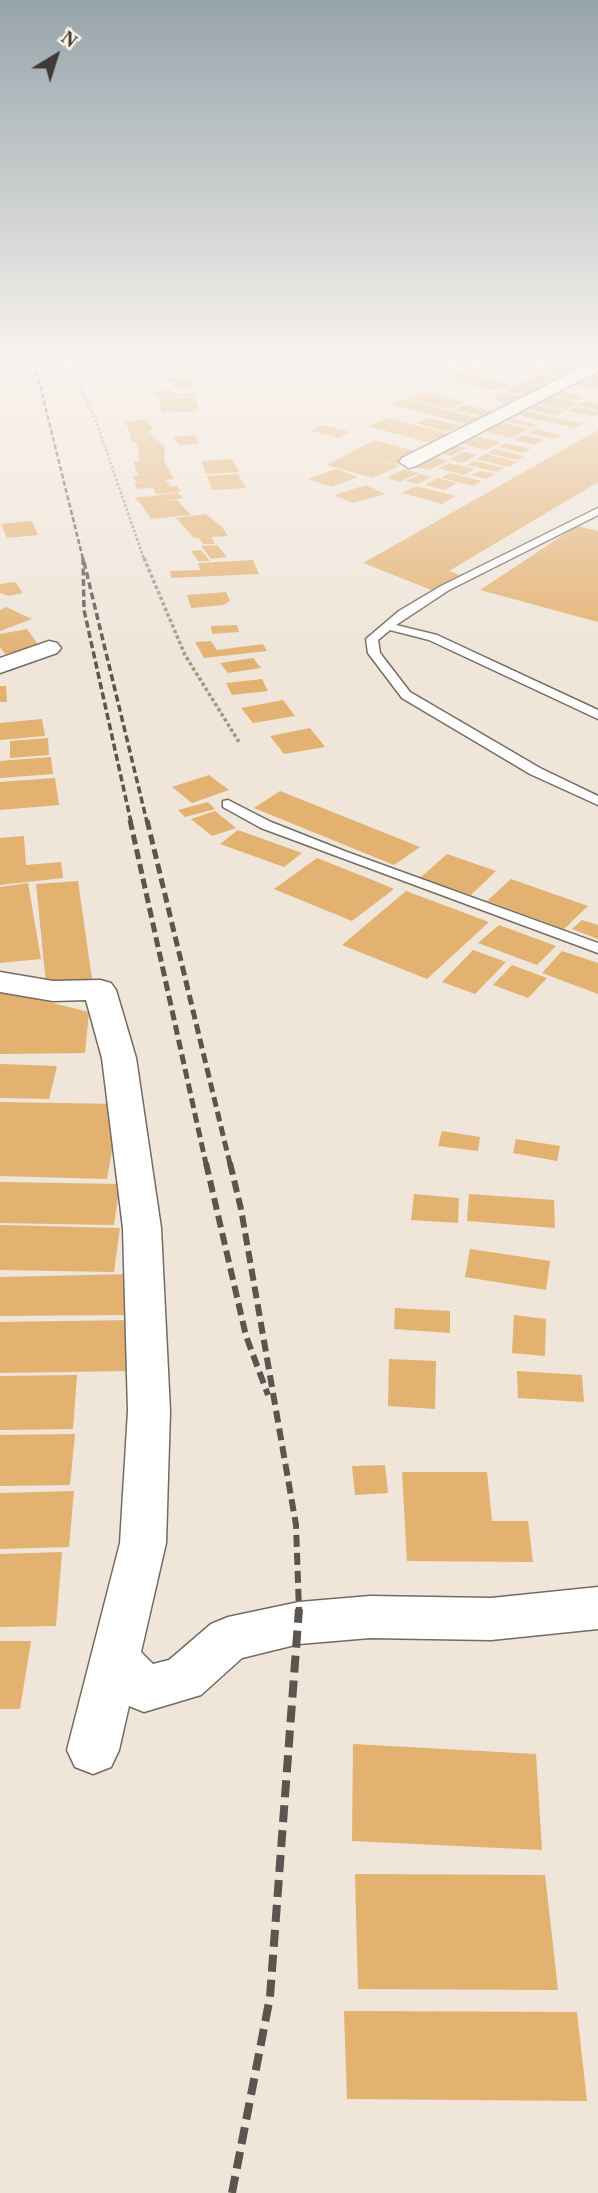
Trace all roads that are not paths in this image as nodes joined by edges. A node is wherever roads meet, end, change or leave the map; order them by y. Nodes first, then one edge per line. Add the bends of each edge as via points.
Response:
1 (414, 459) edge
2 (409, 462) dead end
3 (598, 511) edge
4 (388, 626) junction
5 (50, 648) dead end
6 (0, 666) edge
7 (598, 715) edge
8 (598, 801) edge
9 (228, 804) dead end
10 (598, 948) edge
11 (0, 982) edge
12 (598, 1608) edge
13 (115, 1658) junction
14 (93, 1750) dead end

1 - 2 street
3 - 4 lane via 445,588
4 - 7 lane via 433,637
4 - 8 lane via 372,639 374,653 406,695 535,771
5 - 6 street
9 - 10 lane via 265,825 342,855
11 - 13 street via 53,991 100,990 119,1058 142,1228 149,1411 143,1543
12 - 13 street via 502,1618 370,1617 299,1623 228,1639 183,1679 144,1689
13 - 14 street

